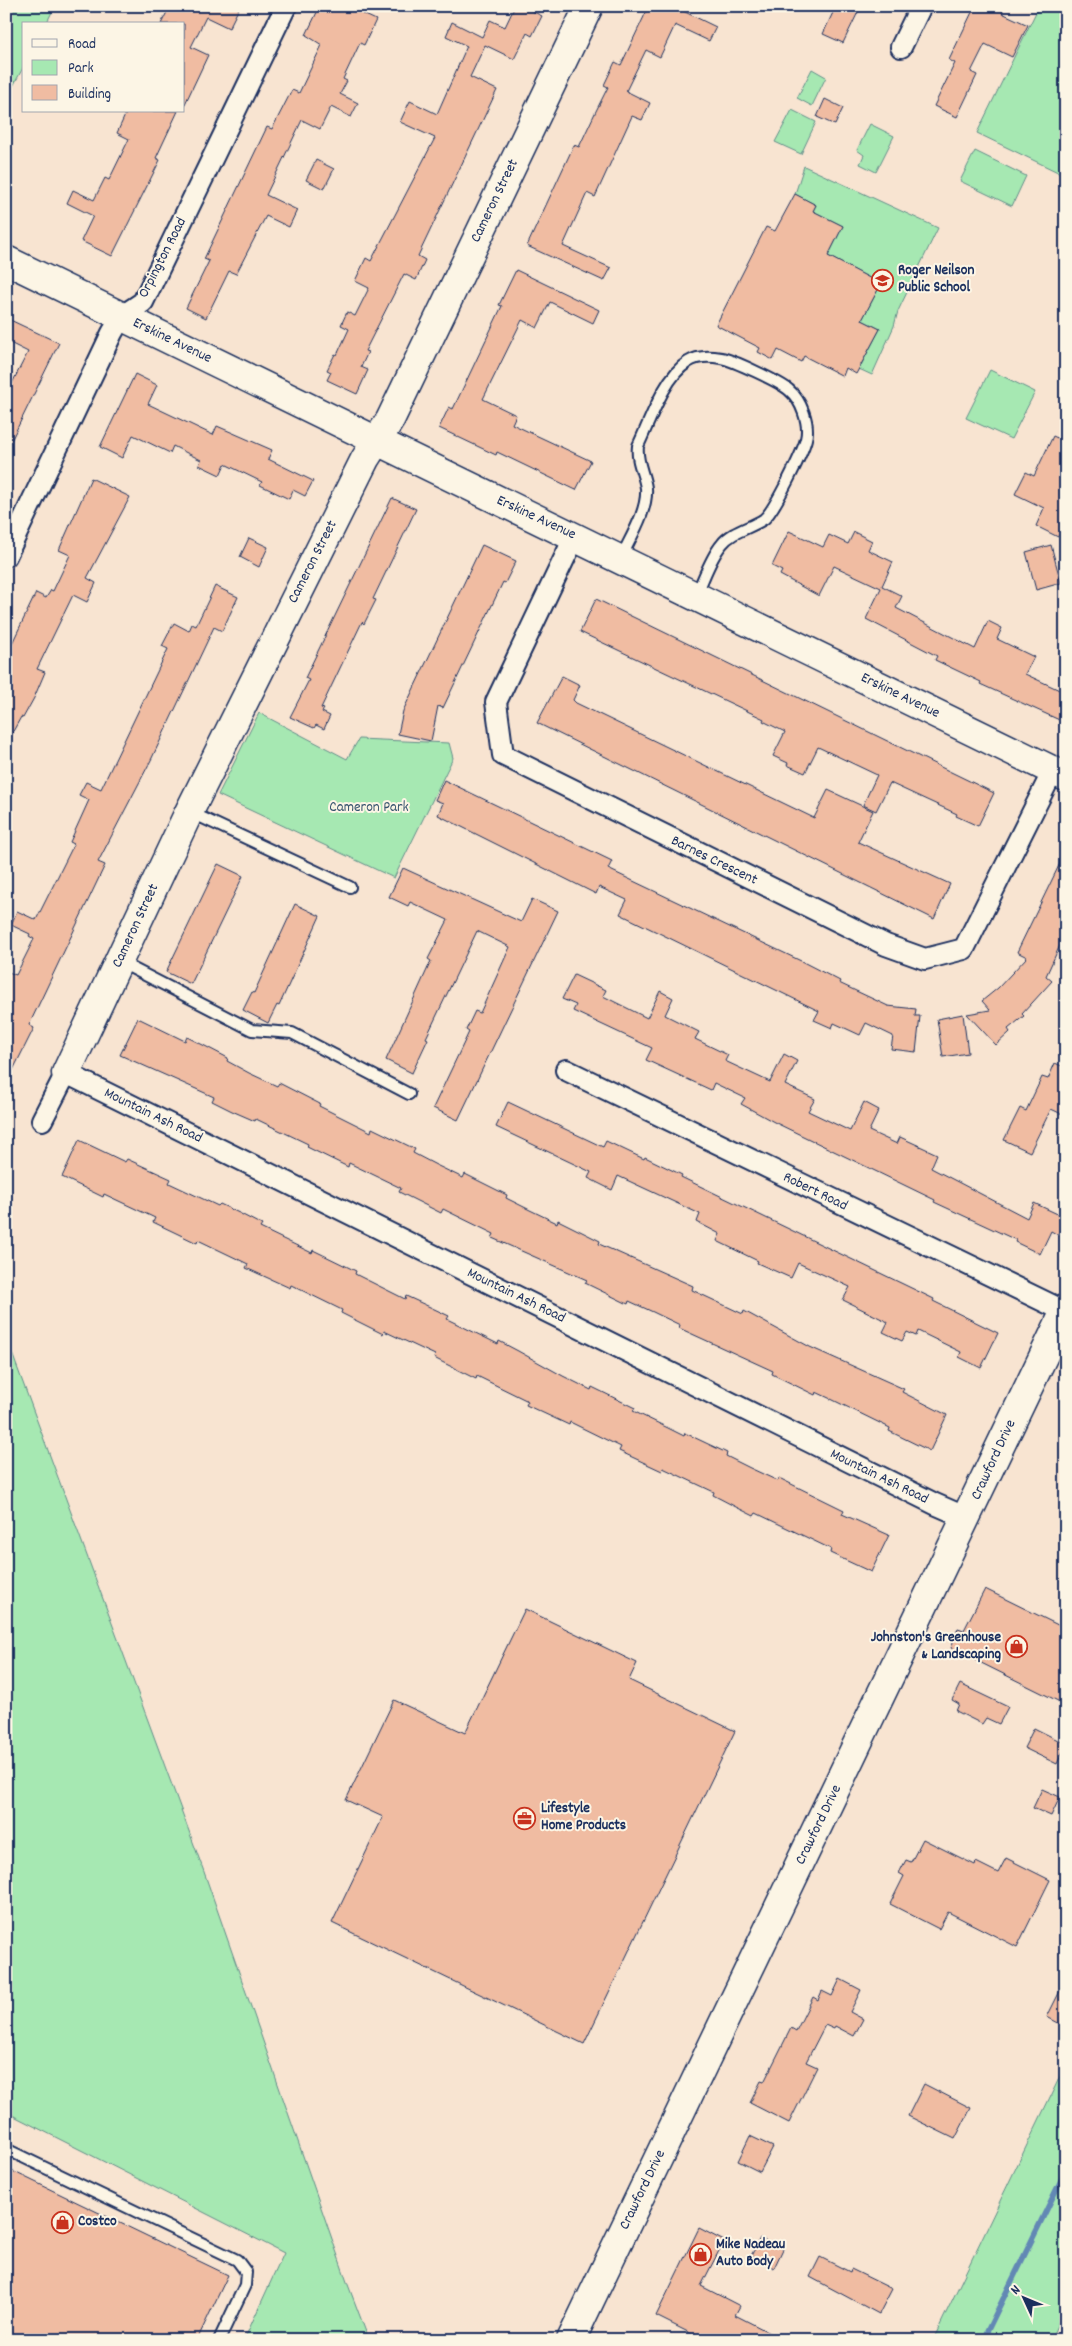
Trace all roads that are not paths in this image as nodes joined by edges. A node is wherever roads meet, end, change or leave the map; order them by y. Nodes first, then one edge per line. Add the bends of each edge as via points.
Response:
1 (286, 6) edge
2 (589, 6) edge
3 (920, 6) edge
4 (901, 47) dead end
5 (6, 260) edge
6 (122, 316) junction
7 (376, 442) junction
8 (575, 536) junction
9 (6, 556) edge
10 (620, 559) junction
11 (696, 596) junction
12 (1059, 774) edge
13 (189, 812) junction
14 (350, 887) dead end
15 (119, 962) junction
16 (566, 1070) dead end
17 (66, 1073) junction
18 (409, 1094) dead end
19 (42, 1120) dead end
20 (1065, 1311) edge
21 (967, 1518) junction
22 (6, 2149) edge
23 (219, 2340) edge
24 (571, 2340) edge

1 - 6 street, Orpington Road via 143,302
2 - 7 street, Cameron Street via 390,420
3 - 4 street
5 - 6 street, Erskine Avenue
6 - 7 street, Erskine Avenue
6 - 9 street, Orpington Road
7 - 8 street, Erskine Avenue
7 - 13 street, Cameron Street
8 - 10 street, Erskine Avenue
8 - 12 street, Barnes Crescent via 496,702 503,755 818,913 886,945 925,959 964,950
10 - 11 street, Erskine Avenue
10 - 11 lane via 646,497 637,457 638,446 674,374 688,362 707,356 723,358 779,384 790,391 800,404 806,421 806,438 774,506 765,518 722,543
11 - 12 street, Erskine Avenue
13 - 14 lane
13 - 15 street, Cameron Street
15 - 17 street, Cameron Street
15 - 18 lane via 252,1030 292,1033
16 - 20 street, Robert Road
17 - 19 street, Cameron Street
17 - 21 street, Mountain Ash Road
20 - 21 street, Crawford Drive
21 - 24 street, Crawford Drive
22 - 23 lane via 238,2260 246,2272 245,2285

